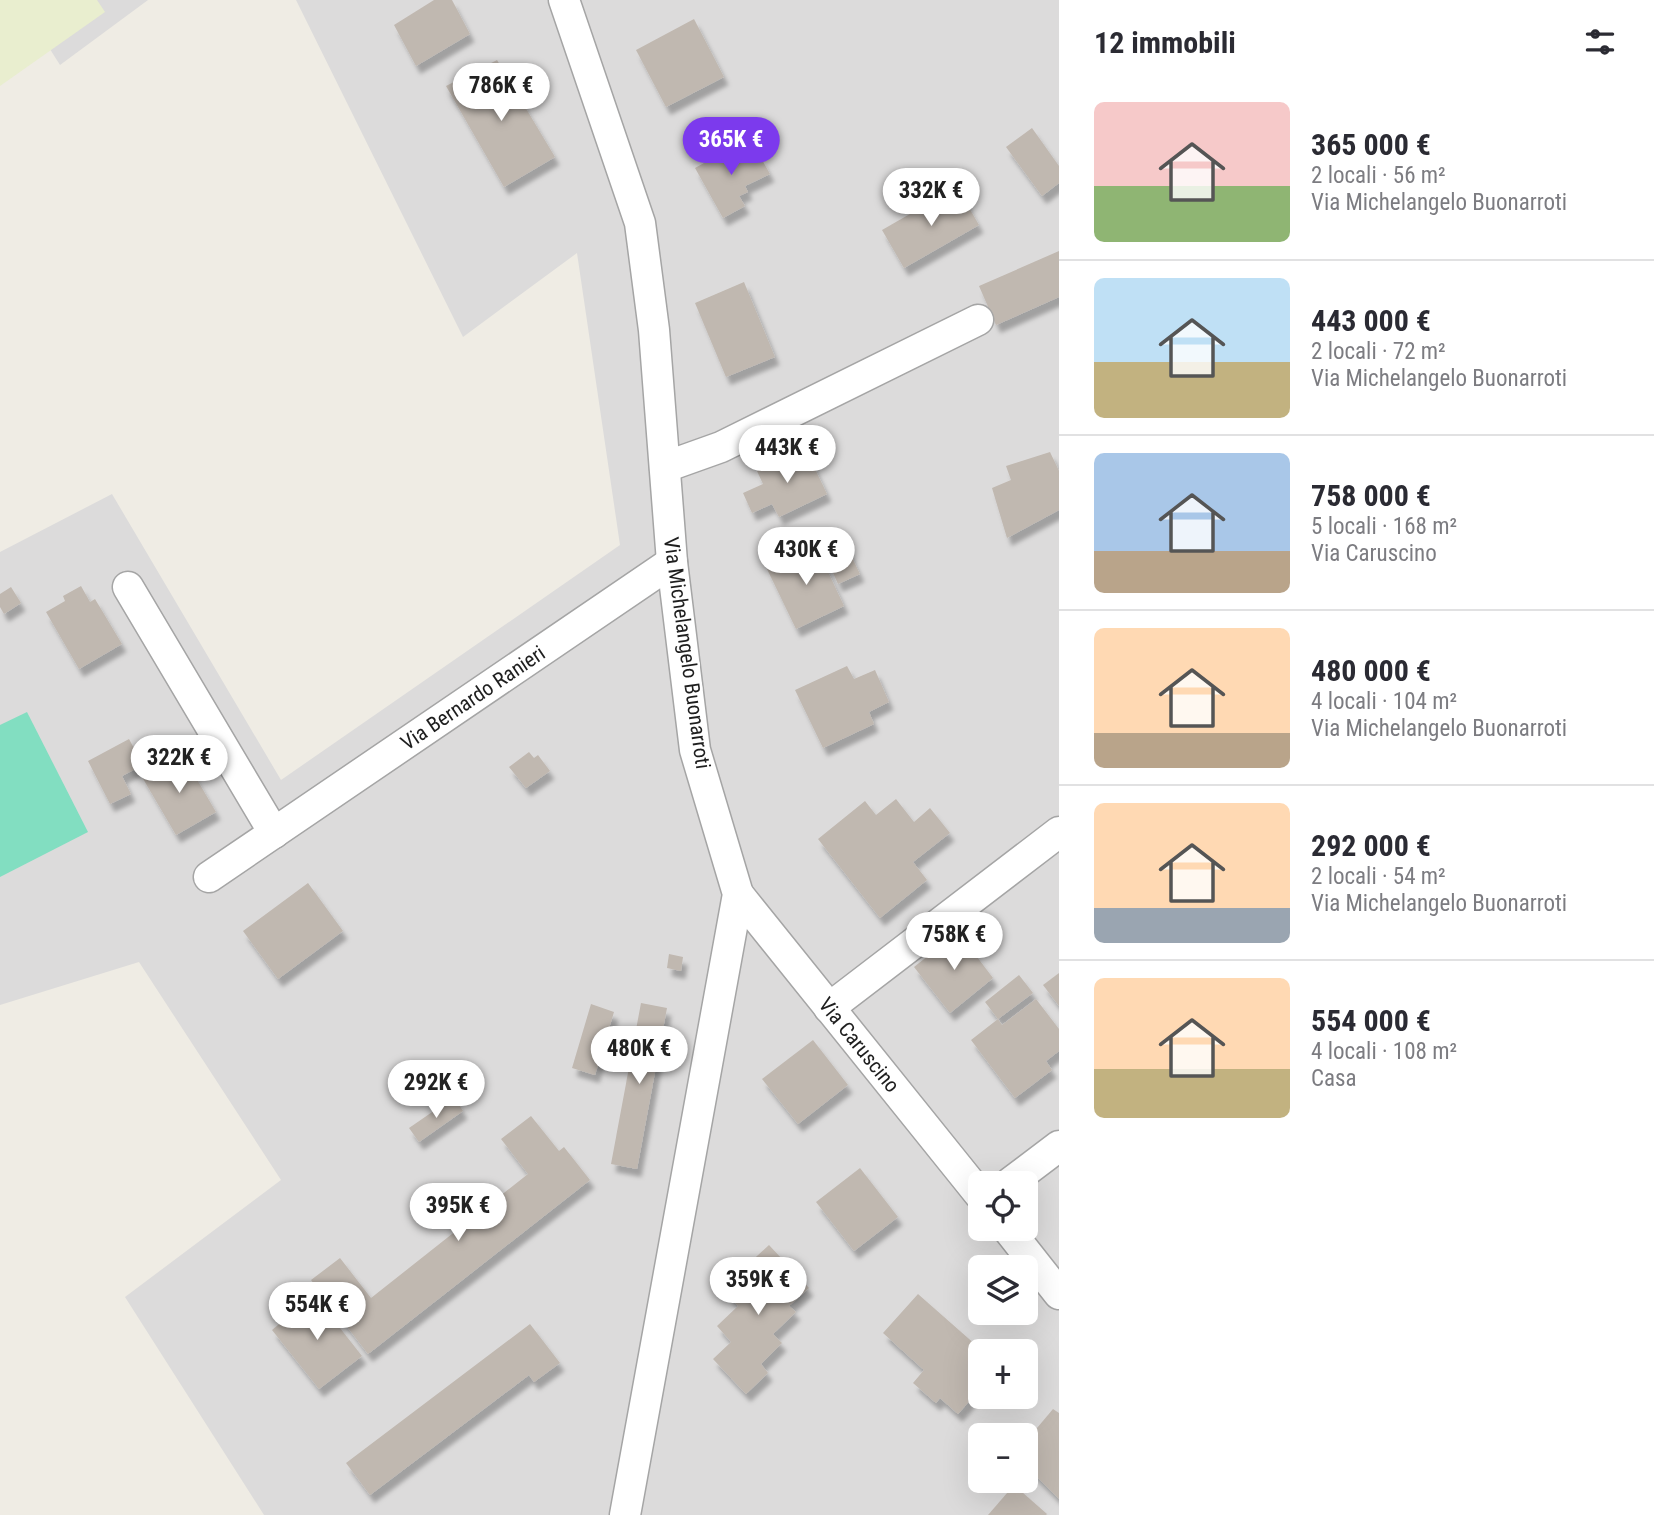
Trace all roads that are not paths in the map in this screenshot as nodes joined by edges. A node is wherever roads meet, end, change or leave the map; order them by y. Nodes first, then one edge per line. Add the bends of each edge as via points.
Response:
1 (564, 0) edge
2 (978, 320) dead end
3 (665, 467) junction
4 (672, 562) junction
5 (128, 587) dead end
6 (1059, 832) edge
7 (274, 833) junction
8 (209, 877) dead end
9 (738, 894) junction
10 (829, 1008) junction
11 (1059, 1146) edge
12 (1026, 1171) edge
13 (968, 1180) edge
14 (1017, 1241) edge
15 (1059, 1294) edge
16 (625, 1515) edge

1 - 3 street, Via Michelangelo Buonarroti via 640,223
2 - 3 street via 721,447
3 - 4 street, Via Michelangelo Buonarroti
4 - 7 street, Via Bernardo Ranieri
4 - 9 street, Via Michelangelo Buonarroti via 695,750
5 - 7 street
6 - 10 street
7 - 8 street, Via Bernardo Ranieri
9 - 10 street, Via Caruscino
9 - 16 street, Via Michelangelo Buonarroti
10 - 13 street, Via Caruscino
11 - 12 street
14 - 15 street

